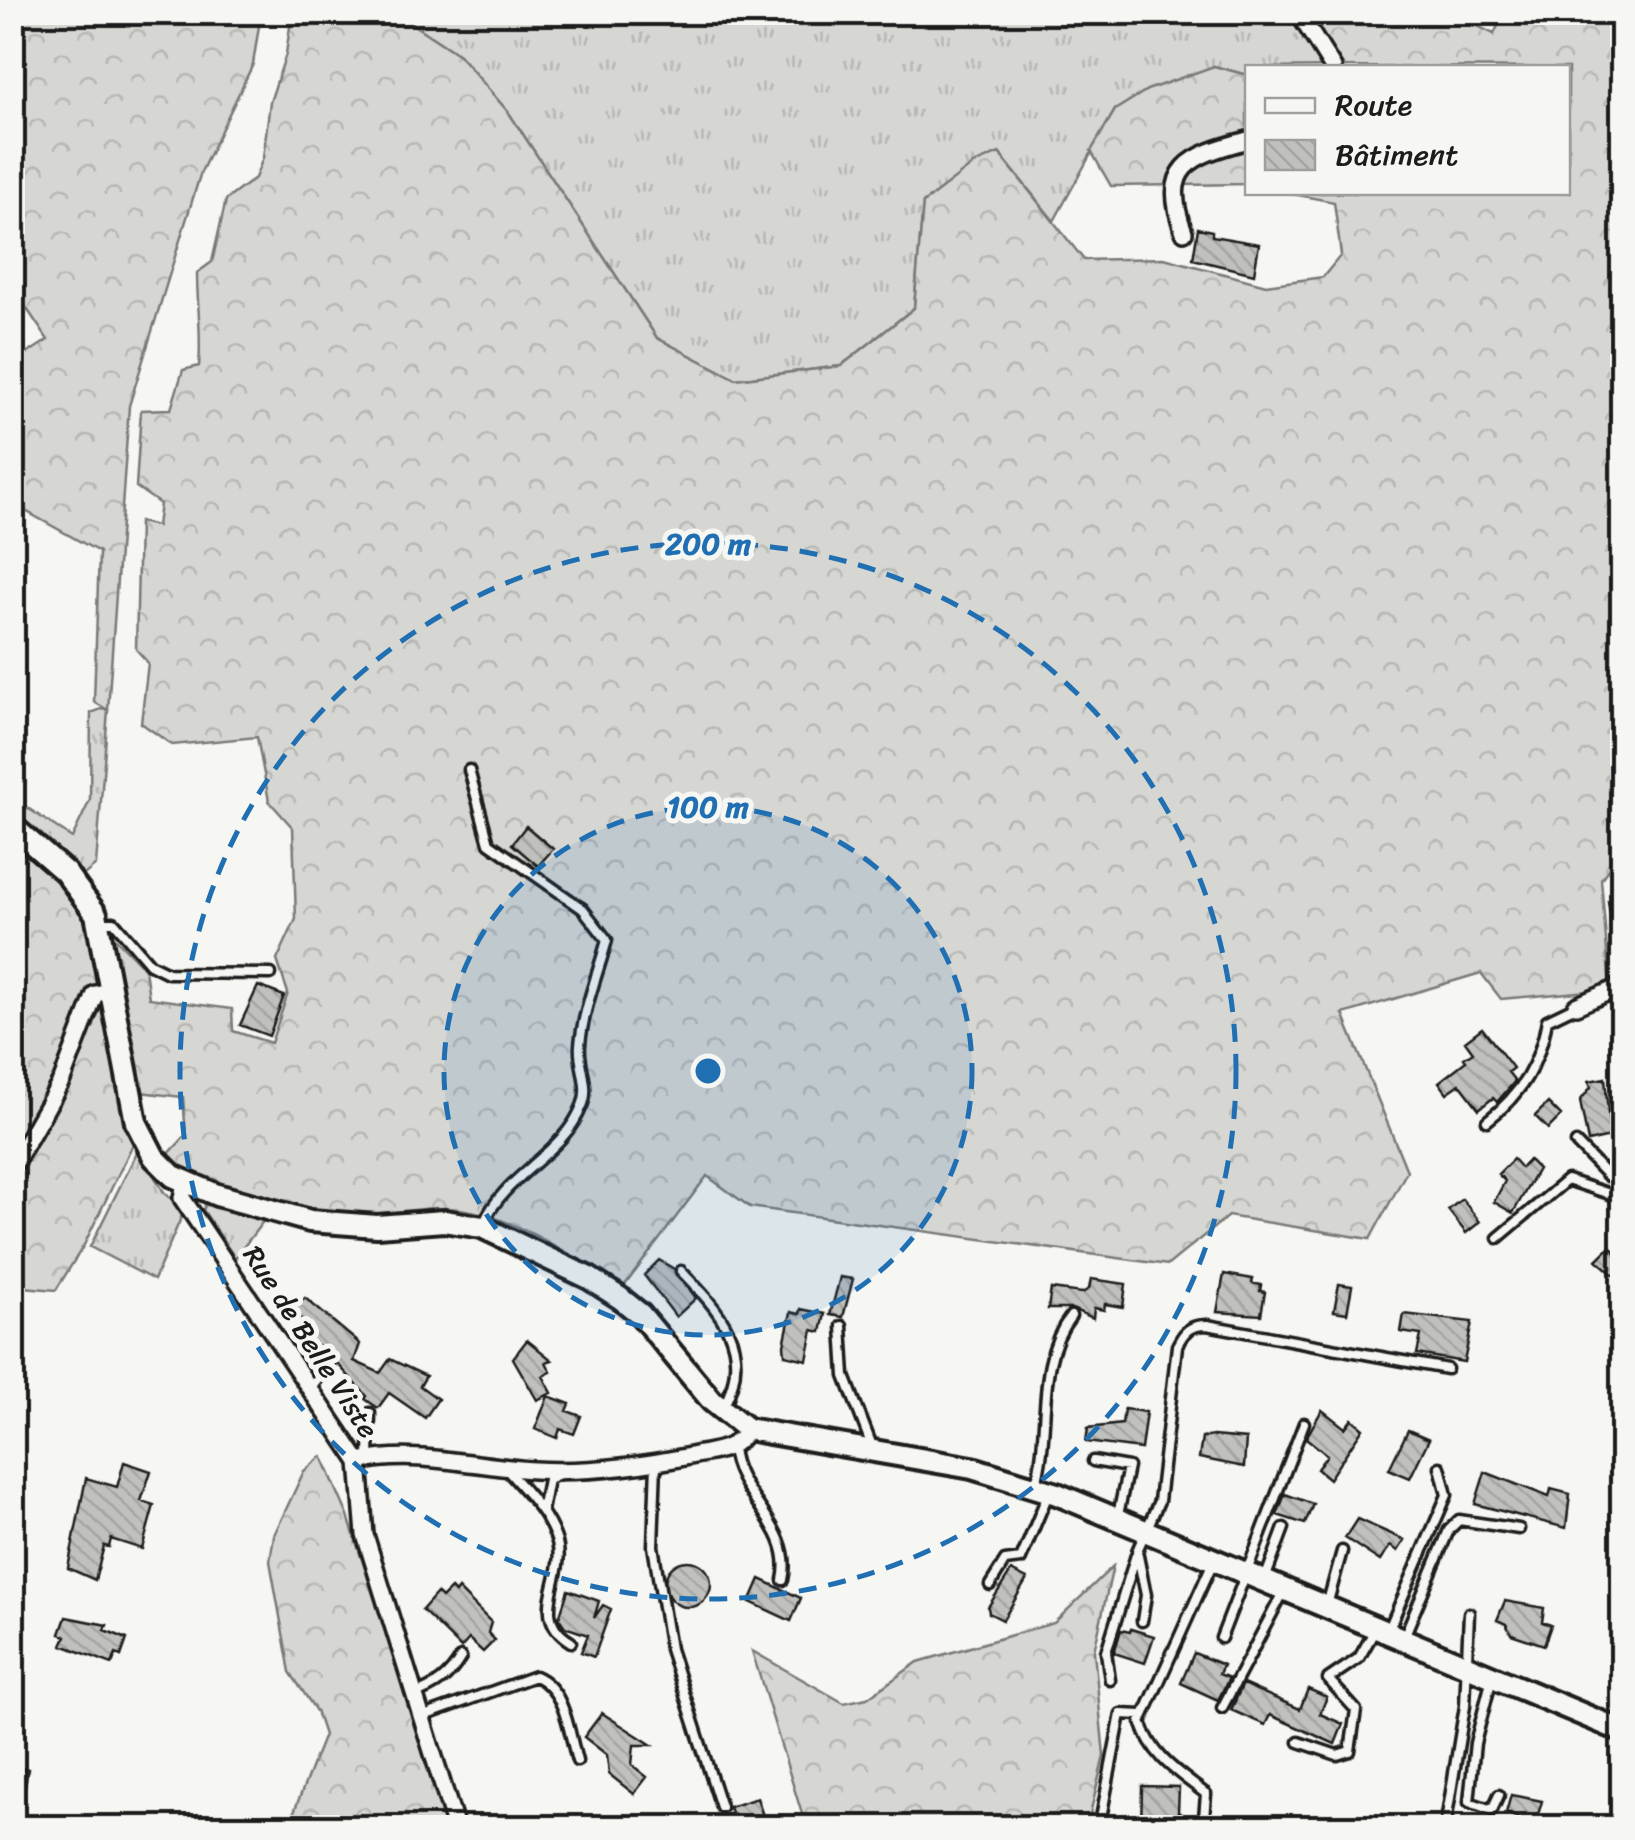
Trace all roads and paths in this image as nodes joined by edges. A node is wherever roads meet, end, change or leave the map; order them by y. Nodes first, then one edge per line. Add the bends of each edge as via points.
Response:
1 (1298, 12) edge
2 (1331, 65) edge
3 (1245, 141) edge
4 (1184, 232) dead end
5 (469, 770) dead end
6 (12, 826) edge
7 (98, 922) junction
8 (271, 974) dead end
9 (1622, 986) edge
10 (112, 991) junction
11 (1576, 1006) joint
12 (1487, 1121) dead end
13 (1576, 1143) dead end
14 (12, 1168) edge
15 (1622, 1182) edge
16 (185, 1184) junction
17 (1622, 1198) edge
18 (482, 1228) junction
19 (1498, 1238) dead end
20 (682, 1270) dead end
21 (1071, 1316) dead end
22 (842, 1326) dead end
23 (329, 1365) dead end
24 (1447, 1369) dead end
25 (308, 1391) junction
26 (722, 1410) junction
27 (370, 1412) dead end
28 (1304, 1423) dead end
29 (747, 1430) junction
30 (732, 1446) junction
31 (874, 1453) junction
32 (364, 1461) junction
33 (1094, 1461) dead end
34 (656, 1464) junction
35 (505, 1467) junction
36 (1440, 1467) dead end
37 (571, 1470) junction
38 (1042, 1490) junction
39 (542, 1511) junction
40 (1117, 1520) junction
41 (1284, 1528) dead end
42 (1518, 1529) dead end
43 (1141, 1541) junction
44 (1342, 1551) dead end
45 (1213, 1562) junction
46 (784, 1580) dead end
47 (1264, 1583) junction
48 (990, 1586) dead end
49 (1326, 1610) junction
50 (1469, 1614) dead end
51 (1142, 1621) dead end
52 (1388, 1635) junction
53 (1220, 1638) dead end
54 (572, 1642) dead end
55 (461, 1657) dead end
56 (1468, 1668) junction
57 (1492, 1678) junction
58 (1110, 1680) dead end
59 (413, 1696) junction
60 (1222, 1708) dead end
61 (1142, 1715) junction
62 (420, 1717) junction
63 (1622, 1731) edge
64 (1298, 1742) dead end
65 (578, 1761) dead end
66 (1500, 1795) dead end
67 (721, 1808) dead end
68 (1204, 1818) dead end
69 (456, 1828) edge
70 (1099, 1828) edge
71 (1445, 1828) edge

1 - 2 street
3 - 4 street via 1194,160 1176,176 1173,202
5 - 18 lane via 489,843 583,909 607,940 580,1048 583,1105 563,1136 491,1205
6 - 7 street via 46,852 88,900
7 - 8 lane via 114,922 150,964 168,973
7 - 10 street
9 - 11 street
10 - 14 street via 95,994 62,1080
10 - 16 street via 136,1122 161,1167
11 - 12 lane via 1548,1020 1532,1072 1511,1103
13 - 15 lane
16 - 18 street via 331,1224 444,1221
16 - 25 street, Rue de Belle Viste via 182,1198
17 - 19 lane via 1567,1180
18 - 26 street via 620,1298
20 - 26 lane via 724,1315 731,1338 734,1378
21 - 38 lane via 1052,1350
22 - 31 lane via 844,1376
23 - 25 lane
24 - 43 lane via 1195,1325 1177,1346 1159,1501
25 - 32 street, Rue de Belle Viste
26 - 29 street
27 - 32 lane
28 - 47 lane
29 - 30 street
29 - 31 street
30 - 34 street
30 - 46 lane via 736,1470 787,1550
31 - 38 street via 972,1468
32 - 35 street via 392,1456
32 - 59 street, Rue de Belle Viste via 365,1535
33 - 40 lane via 1128,1467
34 - 37 street
34 - 67 lane via 654,1546 670,1650
35 - 37 street
35 - 39 lane
36 - 52 lane via 1447,1495
37 - 39 lane via 548,1479
38 - 40 street
38 - 48 lane via 1020,1559 1005,1561
39 - 54 lane via 558,1545 552,1626
40 - 43 street
41 - 47 lane
42 - 52 lane via 1460,1520
43 - 45 street
43 - 51 lane
43 - 58 lane via 1106,1652
44 - 49 lane
45 - 47 street
45 - 61 lane
47 - 49 street
47 - 53 lane
47 - 60 lane
49 - 52 street
50 - 56 lane
52 - 56 street
52 - 64 lane via 1328,1678 1356,1710 1350,1751 1337,1755
55 - 59 lane via 452,1673
56 - 57 street
56 - 71 lane
57 - 63 street
57 - 66 lane via 1475,1743 1470,1802 1492,1810
59 - 62 street, Rue de Belle Viste
61 - 68 lane via 1161,1760 1206,1794
61 - 70 lane via 1121,1714
62 - 65 lane via 535,1676 547,1681 565,1713
62 - 69 street, Rue de Belle Viste

